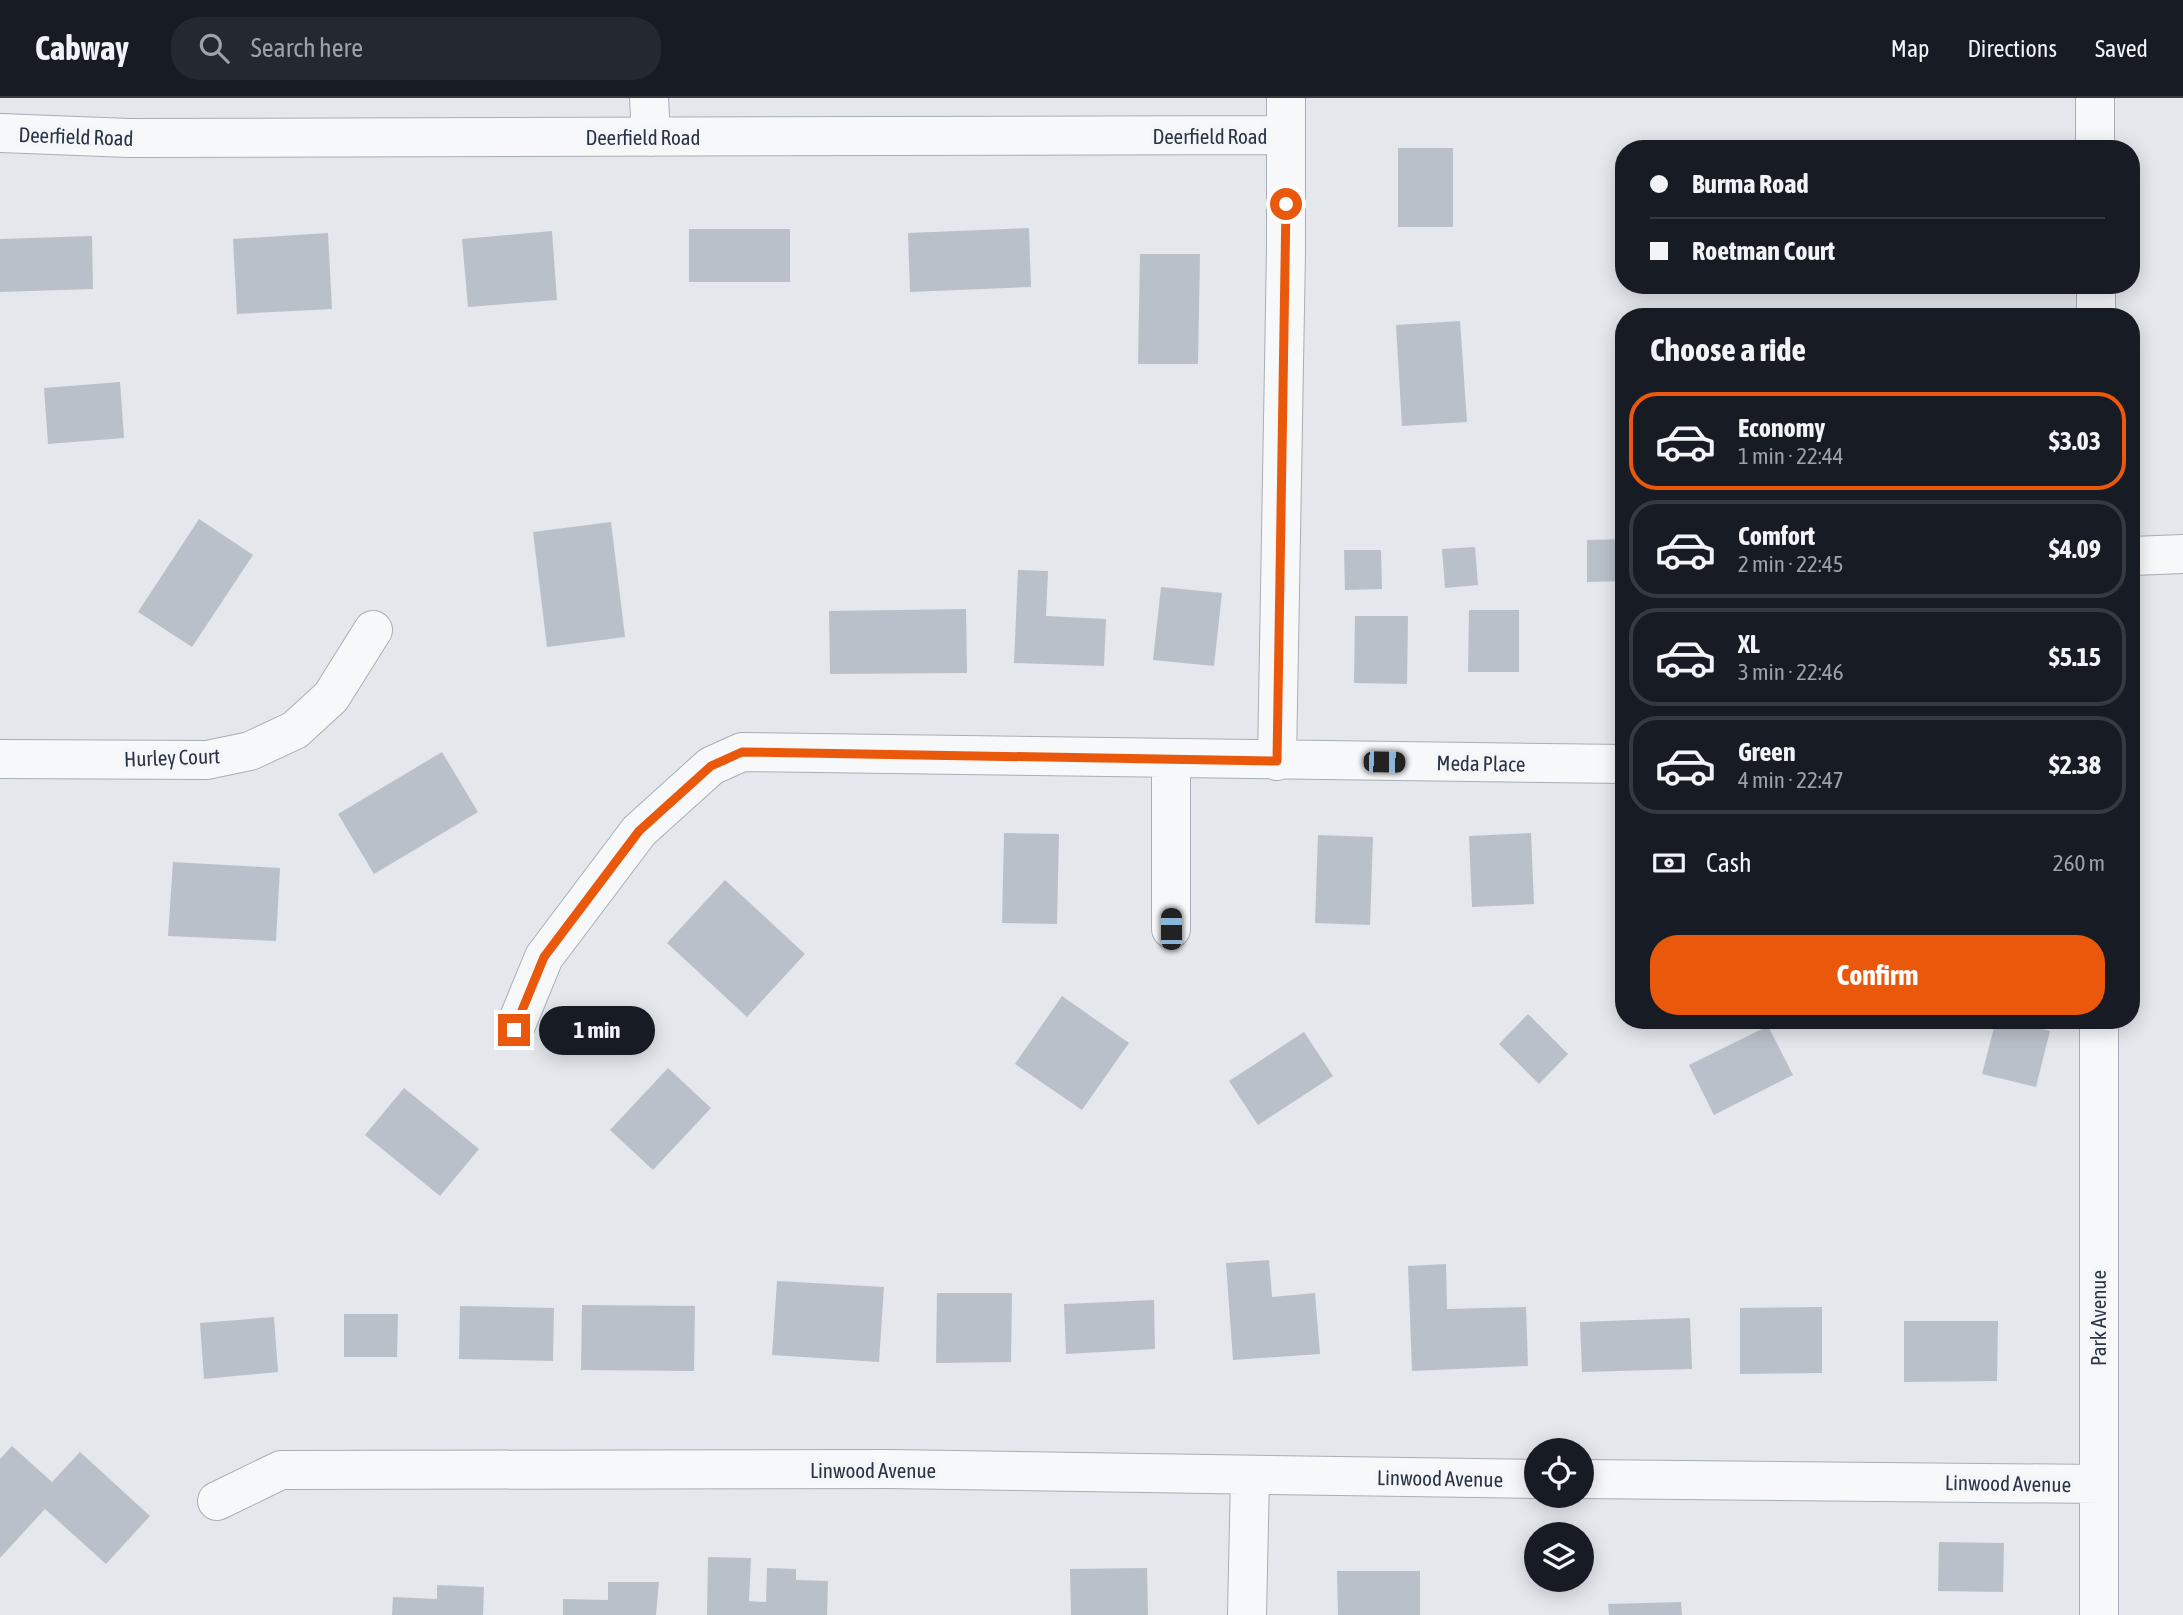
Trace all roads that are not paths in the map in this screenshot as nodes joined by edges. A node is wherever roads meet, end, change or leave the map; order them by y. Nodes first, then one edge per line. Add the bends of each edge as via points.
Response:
1 (649, 98) edge
2 (2095, 98) edge
3 (1286, 117) edge
4 (0, 134) edge
5 (651, 137) junction
6 (2095, 140) edge
7 (2183, 554) edge
8 (2140, 556) edge
9 (373, 630) dead end
10 (0, 759) edge
11 (1171, 759) junction
12 (1277, 761) junction
13 (1615, 764) edge
14 (1171, 929) dead end
15 (2099, 1029) edge
16 (514, 1030) dead end
17 (1250, 1476) junction
18 (1524, 1479) edge
19 (1594, 1479) edge
20 (2098, 1484) junction
21 (217, 1501) dead end
22 (1247, 1615) edge
23 (2099, 1615) edge

1 - 5 street
2 - 6 street
3 - 5 street, Deerfield Road
3 - 12 street
4 - 5 street, Deerfield Road
7 - 8 street
9 - 10 street, Hurley Court via 331,697 295,730 250,751 207,760
11 - 12 street, Meda Place
11 - 14 street
11 - 16 street, Meda Place via 742,752 711,766 639,831 544,957
12 - 13 street, Meda Place
15 - 20 street, Park Avenue
17 - 18 street, Linwood Avenue
17 - 21 street, Linwood Avenue via 890,1469 281,1470
17 - 22 street
19 - 20 street, Linwood Avenue
20 - 23 street, Park Avenue

